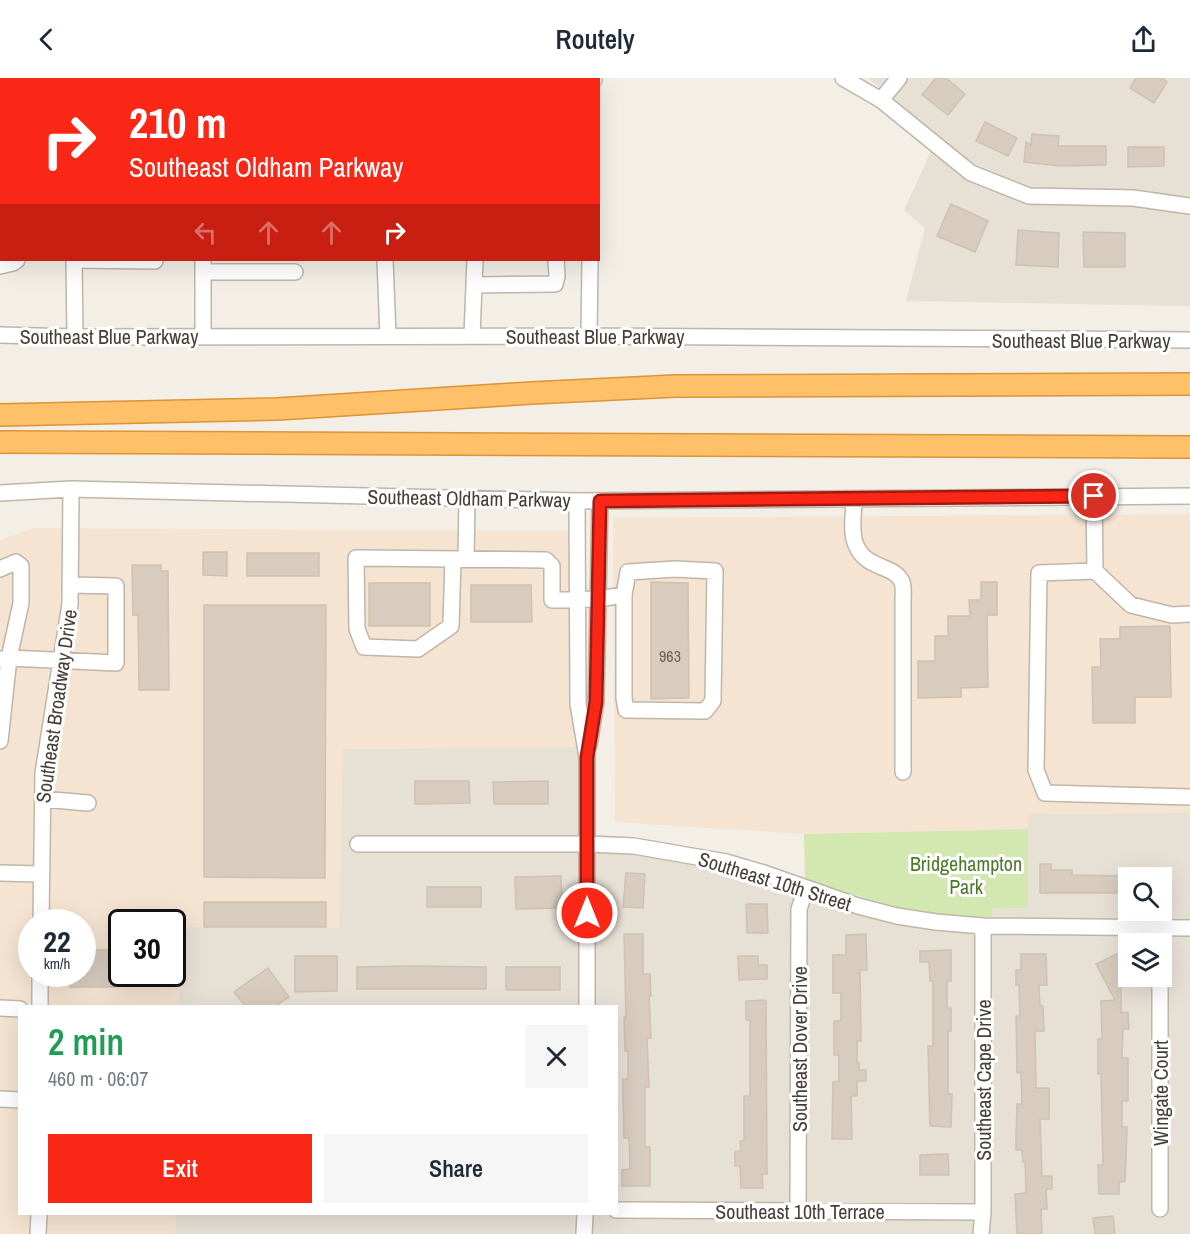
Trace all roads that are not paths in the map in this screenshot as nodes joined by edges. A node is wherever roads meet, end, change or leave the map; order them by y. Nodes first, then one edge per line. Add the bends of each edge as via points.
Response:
1 (843, 78) edge
2 (899, 78) edge
3 (881, 100) junction
4 (1190, 206) edge
5 (16, 261) edge
6 (74, 261) edge
7 (385, 261) edge
8 (475, 261) edge
9 (556, 261) edge
10 (590, 261) edge
11 (0, 266) edge
12 (203, 266) edge
13 (295, 272) dead end
14 (474, 285) junction
15 (0, 335) edge
16 (203, 336) junction
17 (388, 336) junction
18 (472, 336) junction
19 (589, 336) junction
20 (75, 337) junction
21 (1190, 340) edge
22 (1190, 384) edge
23 (0, 415) edge
24 (0, 442) edge
25 (1190, 447) edge
26 (71, 489) junction
27 (0, 493) edge
28 (1094, 496) junction
29 (1190, 496) edge
30 (467, 498) junction
31 (854, 499) junction
32 (578, 501) junction
33 (600, 501) junction
34 (459, 559) junction
35 (0, 569) edge
36 (1095, 571) junction
37 (70, 585) junction
38 (624, 595) junction
39 (598, 599) junction
40 (578, 600) junction
41 (1190, 614) edge
42 (4, 659) edge
43 (61, 660) junction
44 (0, 741) edge
45 (587, 757) junction
46 (903, 772) dead end
47 (1190, 797) edge
48 (42, 799) junction
49 (88, 803) dead end
50 (358, 844) dead end
51 (587, 844) junction
52 (0, 873) edge
53 (41, 874) junction
54 (806, 888) junction
55 (41, 909) edge
56 (983, 926) junction
57 (1190, 928) edge
58 (1171, 933) edge
59 (1118, 934) edge
60 (40, 987) edge
61 (1160, 987) edge
62 (40, 1005) edge
63 (587, 1005) edge
64 (0, 1008) edge
65 (18, 1009) edge
66 (0, 1099) edge
67 (18, 1100) edge
68 (1160, 1209) dead end
69 (618, 1210) edge
70 (798, 1211) junction
71 (983, 1212) junction
72 (39, 1215) edge
73 (585, 1215) edge
74 (38, 1234) edge
75 (584, 1234) edge
76 (981, 1234) edge

1 - 3 street
2 - 3 street
3 - 4 street via 971,173 1029,196 1132,198
5 - 11 street
6 - 20 street
7 - 17 street
8 - 14 street
9 - 14 street via 555,284
10 - 19 street
12 - 13 street
12 - 16 street
14 - 18 street
15 - 20 street, Southeast Blue Parkway
16 - 17 street, Southeast Blue Parkway
16 - 20 street, Southeast Blue Parkway
17 - 18 street, Southeast Blue Parkway
18 - 19 street, Southeast Blue Parkway
19 - 21 street, Southeast Blue Parkway
22 - 23 highway via 675,386 288,408
24 - 25 highway
26 - 27 street, Southeast Oldham Parkway
26 - 30 street, Southeast Oldham Parkway
26 - 37 street, Southeast Broadway Drive
28 - 29 street, Southeast Oldham Parkway
28 - 31 street, Southeast Oldham Parkway
28 - 36 street
30 - 32 street, Southeast Oldham Parkway
30 - 34 street
31 - 33 street, Southeast Oldham Parkway
31 - 46 street via 853,537 861,556 895,574 902,582
32 - 33 street, Southeast Oldham Parkway
32 - 40 street
33 - 39 street
34 - 34 street via 356,558 357,629 364,647 418,649 451,626
34 - 40 street via 546,560 552,566 552,600
35 - 42 street via 16,562 21,566 21,603
36 - 41 street via 1131,605 1172,615
36 - 47 street via 1039,573 1036,770 1045,793
37 - 43 street, Southeast Broadway Drive
37 - 43 street via 116,586 116,663
38 - 38 street via 628,572 715,571 713,701 705,711 626,710
38 - 39 street
39 - 40 street
39 - 45 street via 596,702
40 - 45 street via 578,704
42 - 43 street
42 - 44 street
43 - 48 street, Southeast Broadway Drive via 47,738
45 - 51 street
48 - 49 street
48 - 53 street, Southeast Broadway Drive
50 - 51 street, Southeast 10th Street
51 - 54 street, Southeast 10th Street via 696,855
51 - 63 street
52 - 53 street
53 - 55 street, Southeast Broadway Drive
54 - 56 street, Southeast 10th Street via 897,916
54 - 70 street, Southeast Dover Drive via 799,909
56 - 59 street, Southeast 10th Street
56 - 71 street, Southeast Cape Drive
57 - 58 street, Southeast 10th Street
60 - 62 street
61 - 68 street, Wingate Court
64 - 65 street
66 - 67 street
69 - 70 street, Southeast 10th Terrace
70 - 71 street, Southeast 10th Terrace
71 - 76 street, Southeast Cape Drive
72 - 74 street
73 - 75 street

